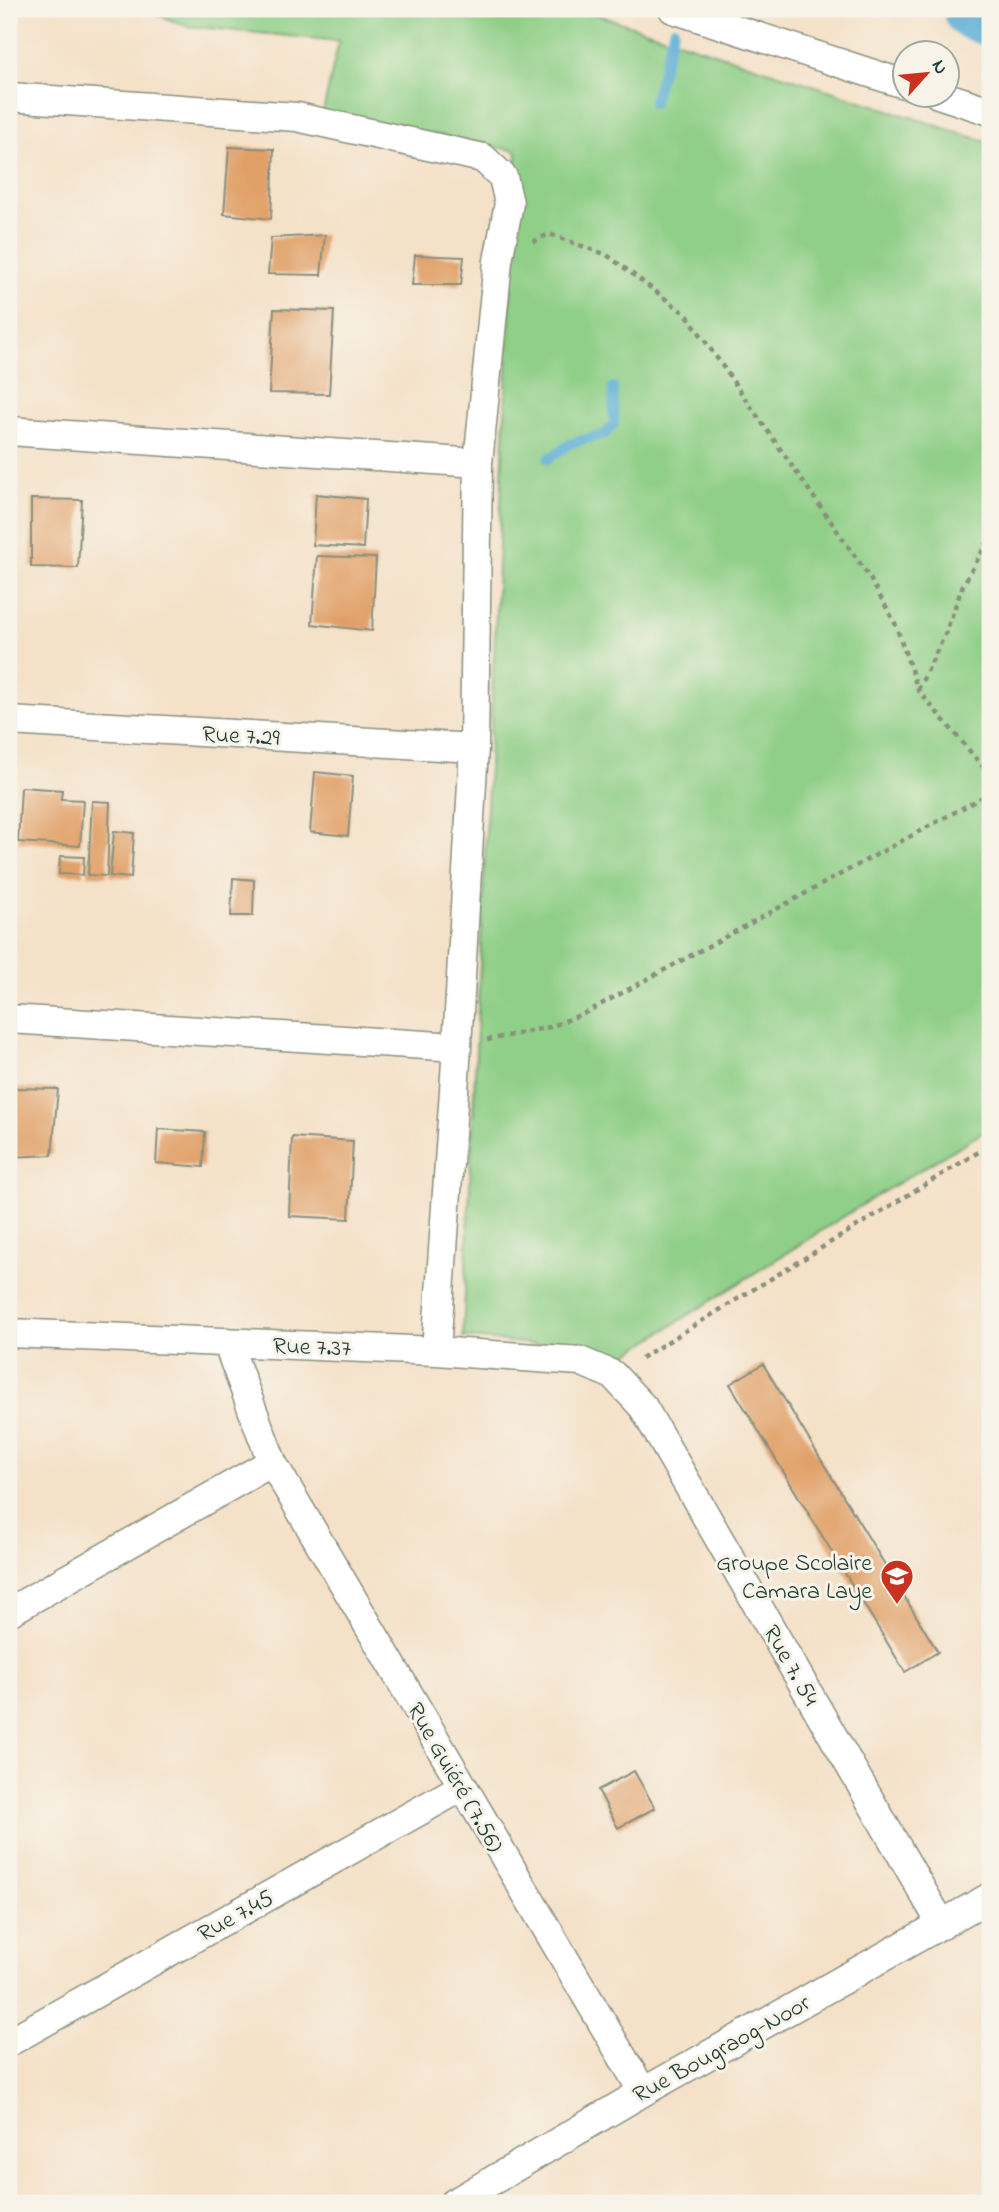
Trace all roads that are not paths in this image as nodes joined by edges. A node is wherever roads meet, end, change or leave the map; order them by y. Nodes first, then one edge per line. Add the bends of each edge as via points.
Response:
1 (673, 9) edge
2 (890, 79) edge
3 (9, 97) edge
4 (960, 101) edge
5 (990, 111) edge
6 (9, 431) edge
7 (478, 463) junction
8 (9, 721) edge
9 (474, 748) junction
10 (9, 1019) edge
11 (457, 1047) junction
12 (9, 1334) edge
13 (227, 1342) junction
14 (436, 1351) junction
15 (613, 1375) joint
16 (272, 1462) junction
17 (9, 1612) edge
18 (462, 1787) junction
19 (990, 1897) edge
20 (942, 1925) junction
21 (9, 2042) edge
22 (643, 2092) junction
23 (454, 2203) edge

1 - 2 street
3 - 7 street via 297,117 483,158 503,177 509,203 498,261
4 - 5 street
6 - 7 street
7 - 9 street
8 - 9 street, Rue 7.29
9 - 11 street
10 - 11 street
11 - 14 street
12 - 13 street, Rue 7.37
13 - 14 street, Rue 7.37
13 - 16 street, Rue Guiéré (7.56)
14 - 15 street, Rue 7.37 via 580,1361
15 - 20 street, Rue 7. 54 via 643,1407
16 - 17 street
16 - 18 street, Rue Guiéré (7.56)
18 - 21 street, Rue 7.45
18 - 22 street, Rue Guiéré (7.56)
19 - 20 street, Rue Bougraog-Noor
20 - 22 street, Rue Bougraog-Noor
22 - 23 street, Rue Bougraog-Noor

